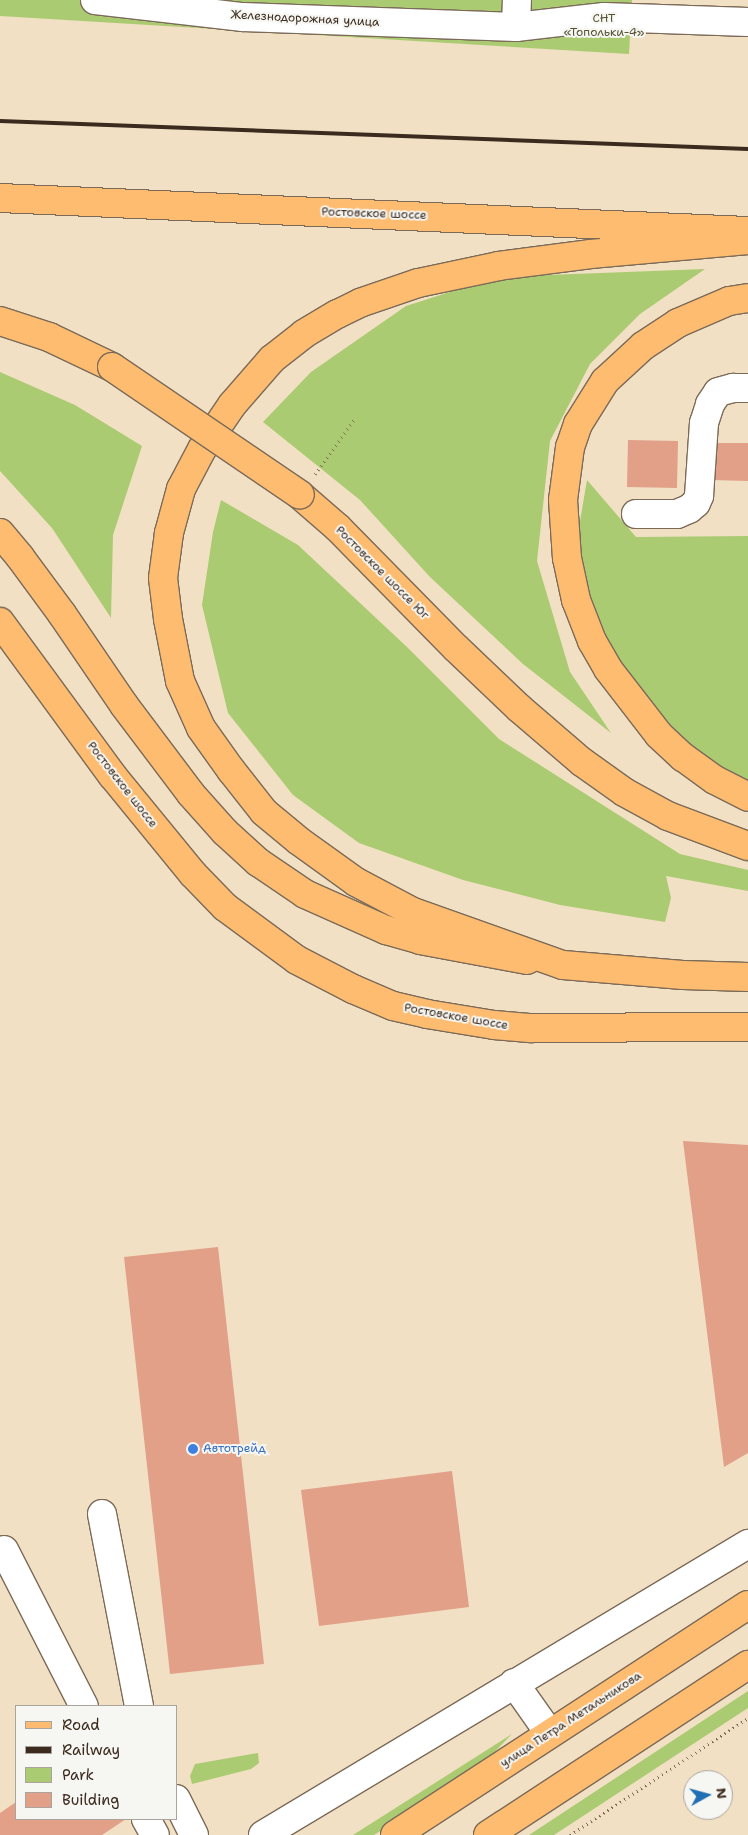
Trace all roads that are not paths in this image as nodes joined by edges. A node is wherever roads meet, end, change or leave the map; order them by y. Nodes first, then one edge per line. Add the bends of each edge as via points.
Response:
1 (97, 0) edge
2 (517, 0) edge
3 (243, 9) edge
4 (720, 11) edge
5 (748, 22) edge
6 (516, 27) junction
7 (0, 198) edge
8 (748, 231) edge
9 (748, 240) edge
10 (748, 298) edge
11 (0, 321) edge
12 (748, 388) edge
13 (636, 514) dead end
14 (0, 533) edge
15 (0, 622) edge
16 (748, 797) edge
17 (748, 846) edge
18 (563, 965) junction
19 (748, 977) edge
20 (748, 1027) edge
21 (102, 1514) dead end
22 (748, 1544) edge
23 (4, 1550) dead end
24 (748, 1605) edge
25 (748, 1665) edge
26 (514, 1684) junction
27 (83, 1705) edge
28 (139, 1705) edge
29 (550, 1734) junction
30 (178, 1805) edge
31 (147, 1820) edge
32 (188, 1833) edge
33 (155, 1835) edge
34 (263, 1835) edge
35 (395, 1835) edge
36 (488, 1835) edge

1 - 3 street, Железнодорожная улица
2 - 6 street
3 - 6 street, Железнодорожная улица
4 - 5 street, Железнодорожная улица
4 - 6 street, Железнодорожная улица
7 - 8 main road, Ростовское шоссе
9 - 18 main road via 500,266 418,283 337,314 272,359 232,405 202,449 181,489 169,533 163,578 180,681 201,728 264,812 356,882 413,912
10 - 16 main road via 729,301 678,323 643,346 605,381 578,424 570,446 563,500 567,558 576,600 592,641 608,669 659,735 683,757 715,780
11 - 17 main road, Ростовское шоссе Юг, bridge via 49,337 112,367 300,495 338,528 512,702 582,762 624,792 668,816
12 - 13 street via 718,392 710,404 704,423 696,503 677,514
14 - 18 main road via 191,794 258,862 306,894 386,930 420,940
15 - 20 main road, Ростовское шоссе via 112,775 193,874 225,907 297,960 393,1006 494,1025 532,1028
18 - 19 main road
21 - 28 street
22 - 26 street
23 - 27 street
24 - 29 main road, улица Петра Метальникова
25 - 36 main road
26 - 29 street
26 - 34 street
29 - 35 main road, улица Петра Метальникова
30 - 32 street
31 - 33 street

